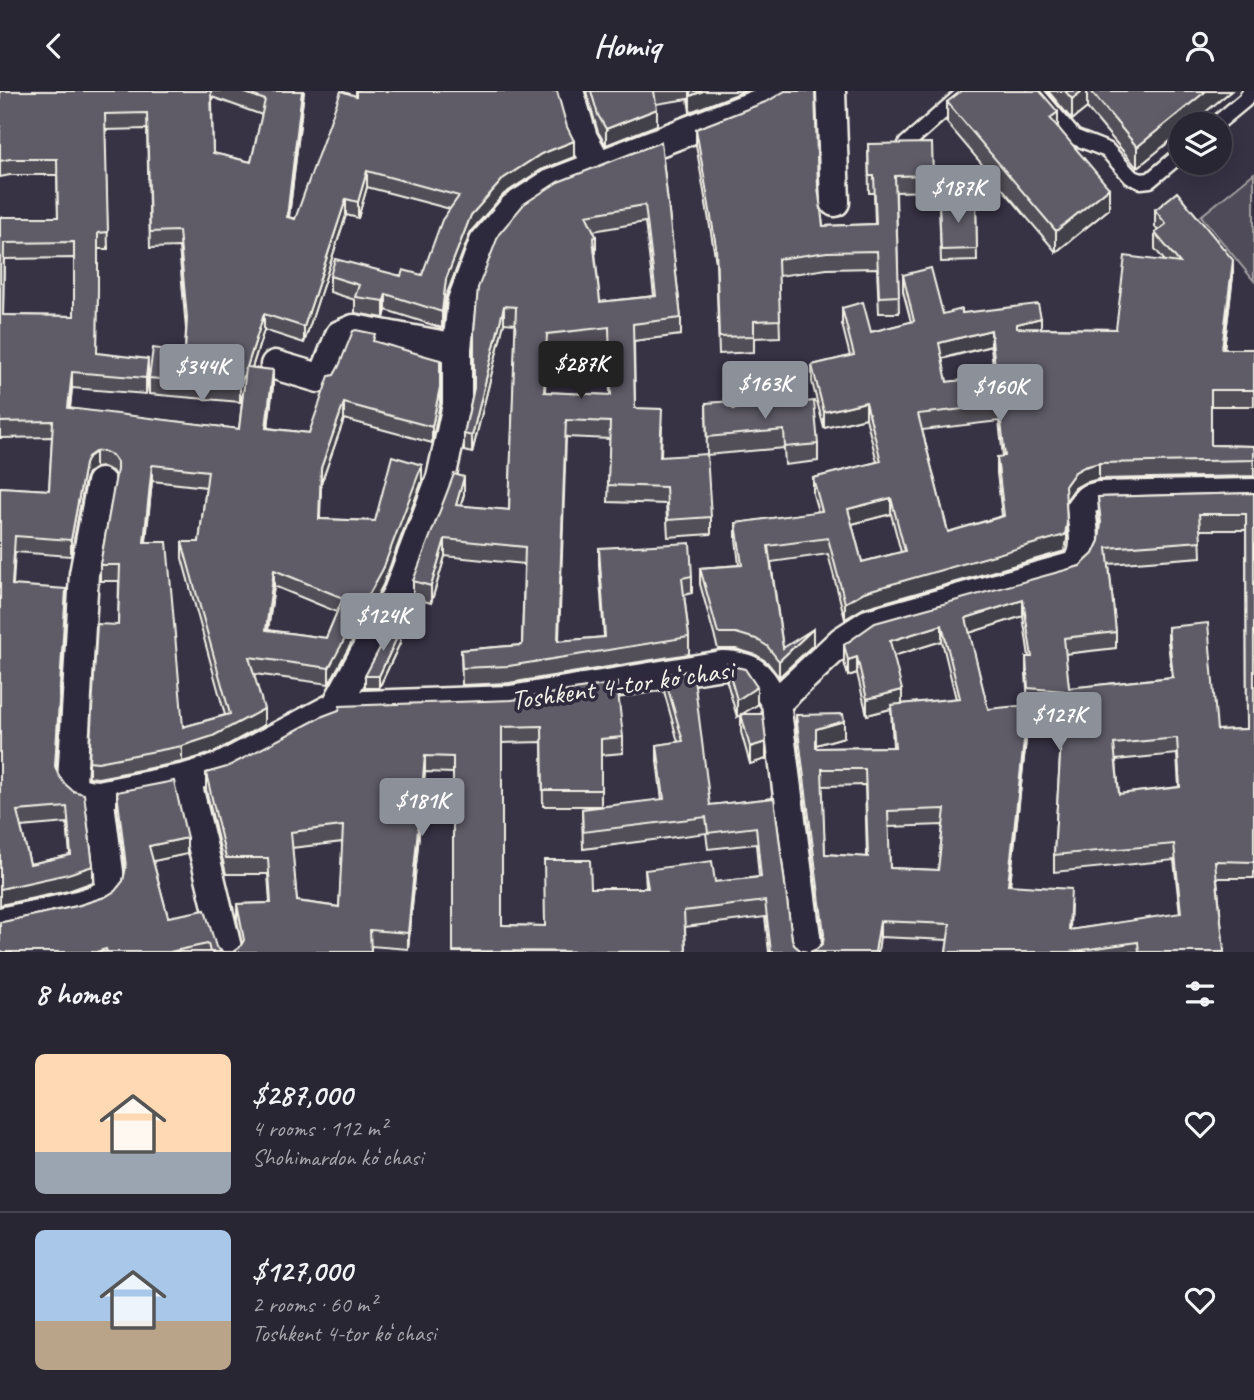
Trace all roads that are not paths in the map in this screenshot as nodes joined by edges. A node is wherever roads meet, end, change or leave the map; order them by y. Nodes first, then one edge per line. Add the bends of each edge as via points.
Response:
1 (569, 91) edge
2 (780, 91) edge
3 (831, 91) edge
4 (966, 91) edge
5 (1035, 91) edge
6 (1251, 91) edge
7 (1230, 112) edge
8 (906, 143) edge
9 (1169, 164) edge
10 (599, 167) junction
11 (835, 202) dead end
12 (457, 348) junction
13 (275, 365) dead end
14 (101, 483) dead end
15 (1254, 493) edge
16 (776, 703) junction
17 (336, 706) junction
18 (186, 778) junction
19 (99, 795) junction
20 (0, 922) edge
21 (228, 952) edge
22 (808, 952) edge

1 - 10 street via 583,138
2 - 10 street
3 - 11 street
4 - 8 lane
5 - 9 lane via 1074,137 1107,150 1131,177 1150,180
6 - 7 lane
10 - 12 street via 550,184 513,208 484,242 462,301
12 - 13 street via 354,330 340,335 324,376
12 - 17 street via 457,405 442,478 398,592
14 - 19 street via 84,574 72,782 82,794
15 - 16 street via 1088,499 1081,507 1084,549 1075,566 868,624 842,641
16 - 17 street, Toshkent 4-tor koʻchasi via 753,669 722,664 510,700
16 - 22 street
17 - 18 street via 219,768
18 - 19 street
18 - 21 street
19 - 20 street via 110,884 106,893 91,902

